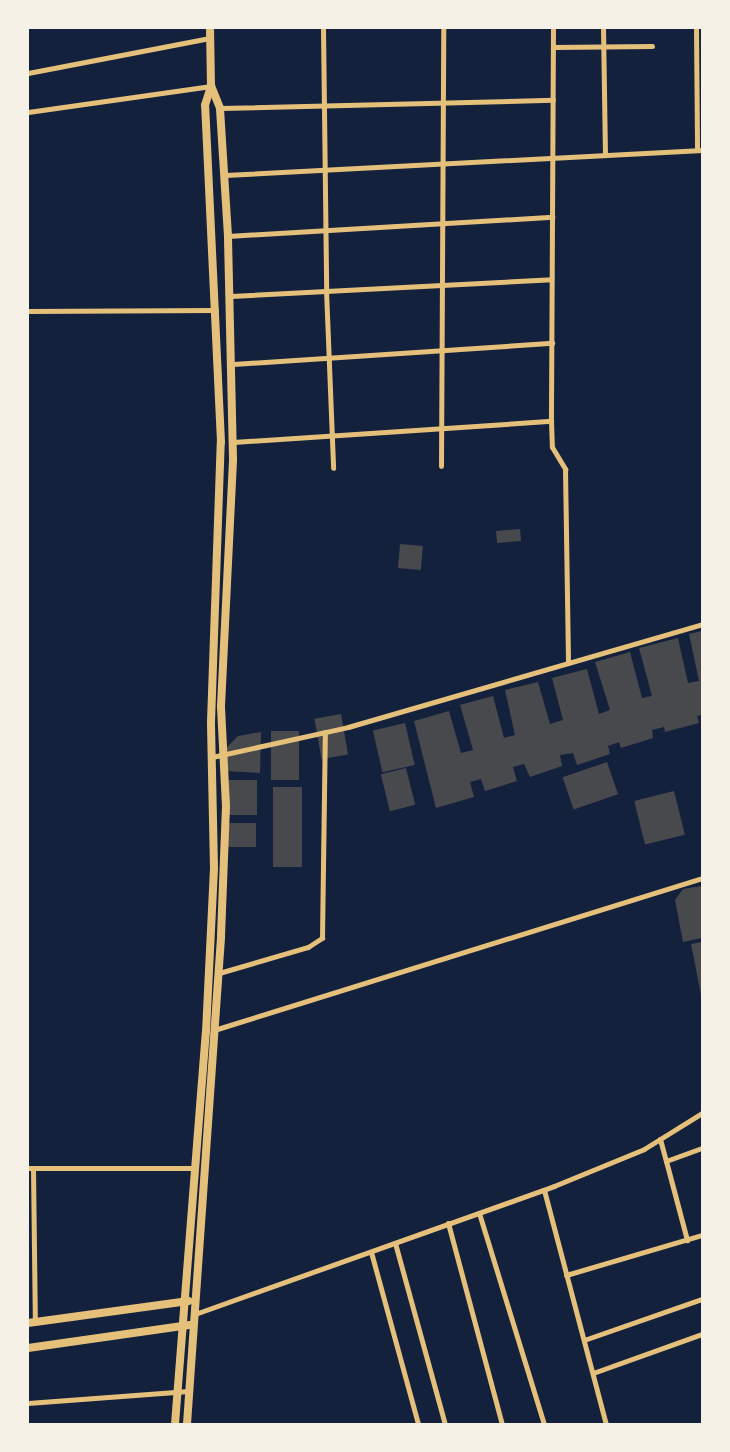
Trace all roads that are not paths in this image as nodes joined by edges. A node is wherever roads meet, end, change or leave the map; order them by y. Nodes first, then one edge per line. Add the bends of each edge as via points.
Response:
1 (210, 28) edge
2 (323, 28) edge
3 (443, 28) edge
4 (553, 28) edge
5 (603, 28) edge
6 (696, 28) edge
7 (210, 38) junction
8 (603, 46) junction
9 (652, 46) dead end
10 (553, 47) junction
11 (28, 72) edge
12 (211, 86) junction
13 (553, 100) junction
14 (442, 101) junction
15 (322, 103) junction
16 (220, 108) junction
17 (28, 112) edge
18 (700, 150) edge
19 (605, 155) junction
20 (552, 157) junction
21 (441, 161) junction
22 (323, 168) junction
23 (224, 175) junction
24 (552, 217) junction
25 (442, 223) junction
26 (325, 229) junction
27 (228, 236) junction
28 (552, 279) junction
29 (442, 284) junction
30 (326, 290) junction
31 (231, 296) junction
32 (217, 310) junction
33 (28, 311) edge
34 (552, 343) junction
35 (442, 350) junction
36 (328, 357) junction
37 (233, 364) junction
38 (551, 421) junction
39 (441, 427) junction
40 (331, 434) junction
41 (233, 442) junction
42 (441, 466) dead end
43 (333, 468) dead end
44 (702, 624) edge
45 (568, 663) junction
46 (325, 732) junction
47 (224, 754) junction
48 (212, 757) junction
49 (702, 878) edge
50 (219, 973) junction
51 (217, 1029) junction
52 (206, 1032) junction
53 (702, 1113) edge
54 (660, 1139) junction
55 (702, 1148) edge
56 (666, 1161) junction
57 (30, 1168) edge
58 (196, 1168) junction
59 (544, 1190) junction
60 (479, 1213) junction
61 (448, 1223) junction
62 (702, 1235) edge
63 (31, 1238) edge
64 (687, 1240) junction
65 (394, 1243) junction
66 (371, 1252) junction
67 (566, 1275) junction
68 (702, 1299) edge
69 (196, 1300) junction
70 (186, 1302) junction
71 (195, 1314) junction
72 (31, 1323) edge
73 (194, 1324) junction
74 (184, 1326) junction
75 (702, 1334) edge
76 (584, 1340) junction
77 (28, 1348) edge
78 (593, 1373) junction
79 (189, 1391) junction
80 (178, 1392) junction
81 (28, 1403) edge
82 (175, 1424) edge
83 (187, 1424) edge
84 (418, 1424) edge
85 (445, 1424) edge
86 (502, 1424) edge
87 (544, 1424) edge
88 (606, 1424) edge

1 - 7 street
2 - 15 street
3 - 14 street
4 - 10 street
5 - 8 street
6 - 18 street
7 - 11 street
7 - 12 street
8 - 9 street
8 - 10 street
8 - 19 street
10 - 13 street
12 - 16 street
12 - 17 street
12 - 32 street via 205,105
13 - 14 street
13 - 20 street
14 - 15 street
14 - 21 street
15 - 16 street
15 - 22 street
16 - 23 street
18 - 19 street
19 - 20 street
20 - 21 street
20 - 24 street
21 - 22 street
21 - 25 street
22 - 23 street
22 - 26 street
23 - 27 street
24 - 25 street
24 - 28 street
25 - 26 street
25 - 29 street
26 - 27 street
26 - 30 street
27 - 31 street
28 - 29 street
28 - 34 street
29 - 30 street
29 - 35 street
30 - 31 street
30 - 36 street
31 - 37 street
32 - 33 street
32 - 48 street via 221,459
34 - 35 street
34 - 38 street
35 - 36 street
35 - 39 street
36 - 37 street
36 - 40 street
37 - 41 street
38 - 39 street
38 - 45 street via 552,447 565,474
39 - 40 street
39 - 42 street
40 - 41 street
40 - 43 street
41 - 47 street via 221,706
44 - 45 street
45 - 46 street
46 - 47 street
46 - 50 street via 322,938 308,947
47 - 48 street
47 - 50 street via 226,806
48 - 52 street via 214,868
49 - 51 street
50 - 51 street
51 - 52 street
51 - 69 street
52 - 58 street
53 - 54 street
54 - 56 street
54 - 59 street via 627,1157
55 - 56 street
56 - 64 street
57 - 58 street
57 - 63 street
58 - 70 street
59 - 60 street
59 - 67 street
60 - 61 street
60 - 87 street
61 - 65 street
61 - 86 street
62 - 64 street
63 - 72 street
64 - 67 street
65 - 66 street
65 - 85 street
66 - 71 street
66 - 84 street
67 - 76 street
68 - 76 street
69 - 70 street
69 - 71 street
70 - 72 street
70 - 74 street
71 - 73 street
73 - 74 street
73 - 79 street
74 - 77 street
74 - 80 street
75 - 78 street
76 - 78 street
78 - 88 street
79 - 80 street
79 - 83 street
80 - 81 street
80 - 82 street

